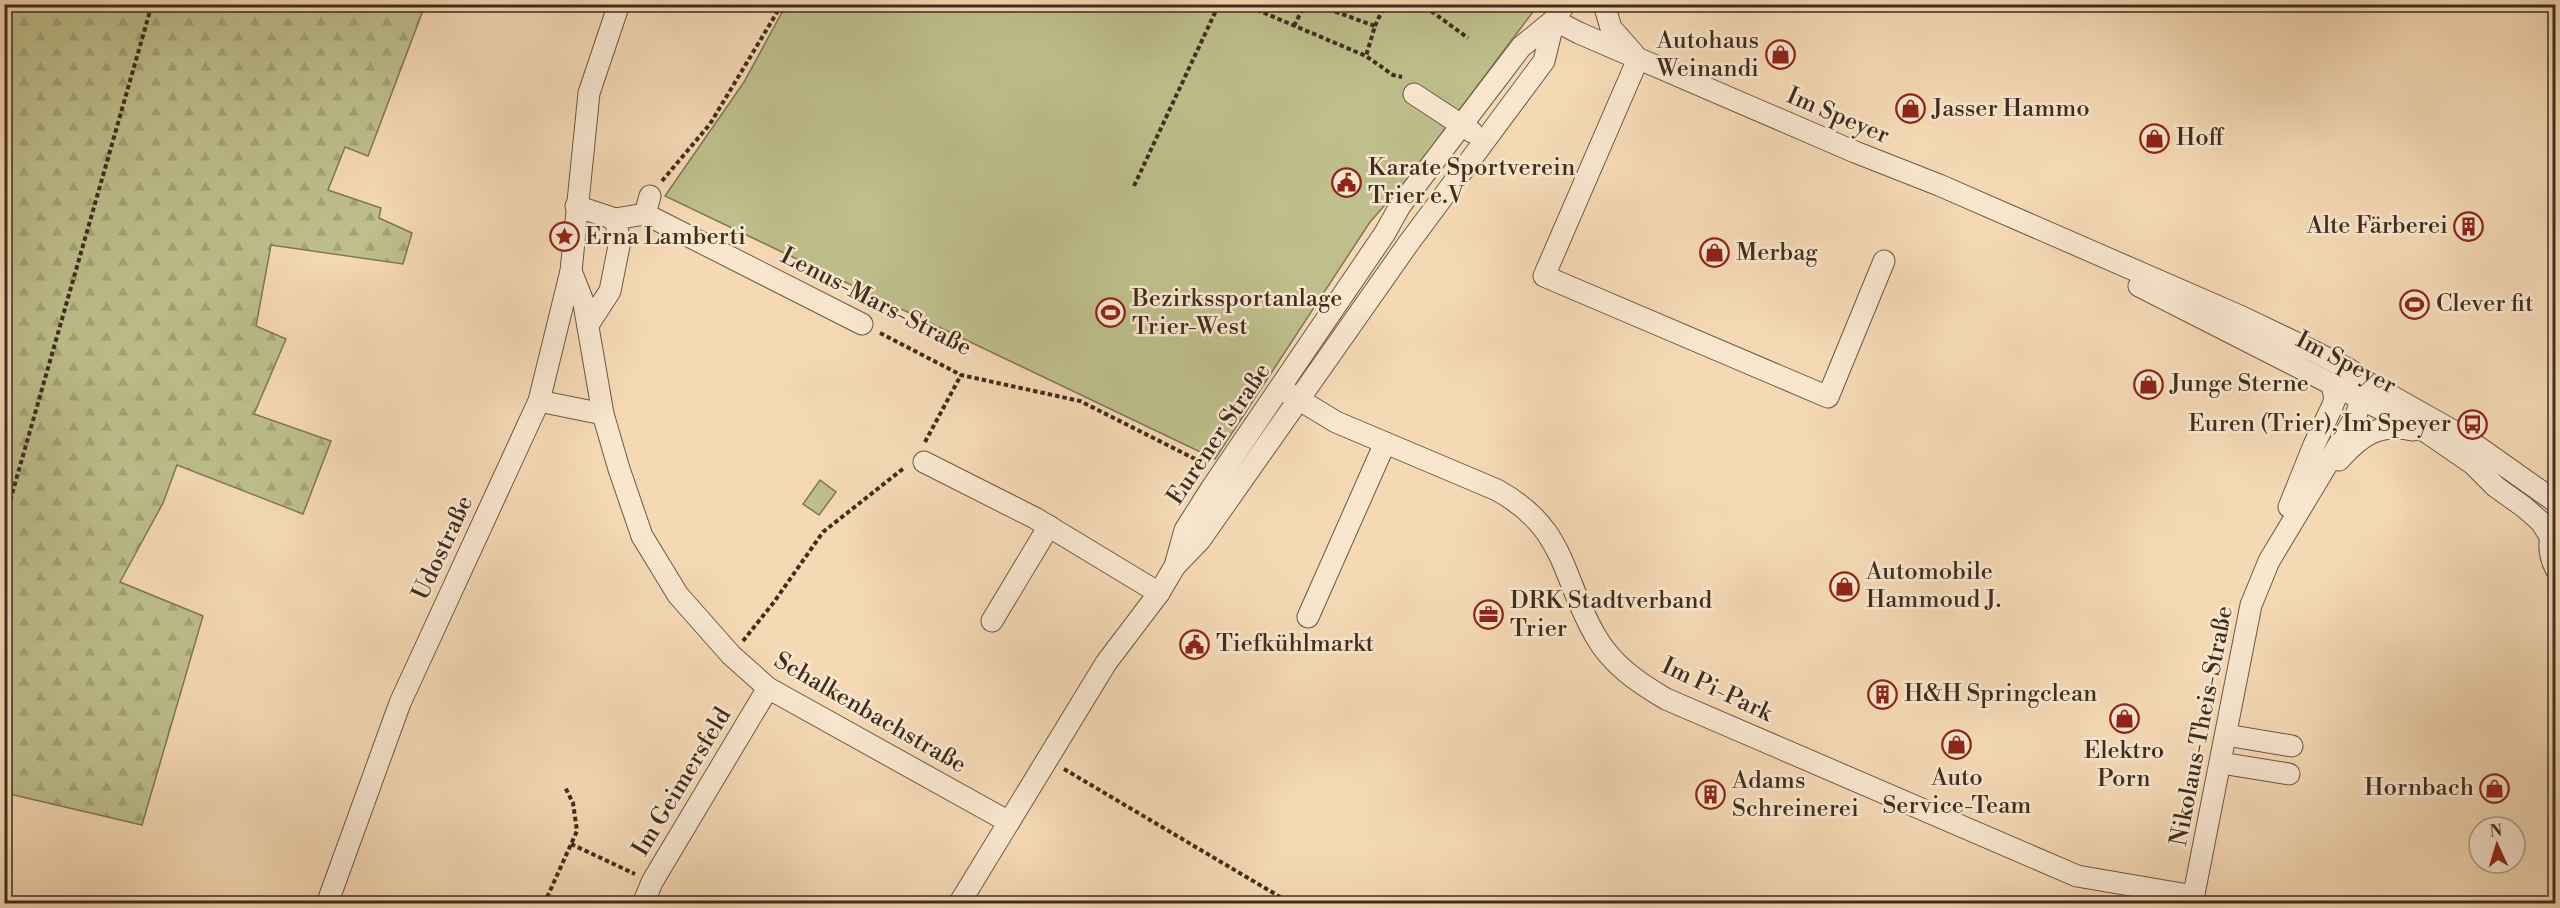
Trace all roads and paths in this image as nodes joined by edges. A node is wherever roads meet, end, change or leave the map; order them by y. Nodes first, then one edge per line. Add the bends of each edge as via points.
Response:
1 (152, 4) edge
2 (619, 4) edge
3 (782, 4) edge
4 (1219, 4) edge
5 (1243, 4) edge
6 (1305, 4) edge
7 (1314, 4) edge
8 (1385, 4) edge
9 (1402, 4) edge
10 (1604, 4) edge
11 (1559, 12) edge
12 (1294, 26) junction
13 (1376, 26) junction
14 (1468, 38) dead end
15 (1366, 56) junction
16 (1638, 59) junction
17 (1414, 86) joint
18 (1460, 125) junction
19 (1485, 140) junction
20 (1134, 186) dead end
21 (647, 205) junction
22 (576, 206) junction
23 (615, 219) junction
24 (1385, 233) junction
25 (1408, 244) junction
26 (2103, 257) junction
27 (1884, 261) dead end
28 (571, 272) junction
29 (862, 324) joint
30 (588, 326) junction
31 (961, 375) junction
32 (1280, 388) junction
33 (2354, 391) junction
34 (539, 401) junction
35 (1299, 402) junction
36 (603, 414) junction
37 (2428, 434) junction
38 (1385, 443) junction
39 (918, 458) junction
40 (2325, 471) junction
41 (1222, 472) junction
42 (2556, 502) edge
43 (4, 522) edge
44 (1049, 526) junction
45 (2553, 529) edge
46 (2269, 561) junction
47 (1175, 566) junction
48 (2556, 569) edge
49 (1159, 593) junction
50 (1308, 617) dead end
51 (992, 621) dead end
52 (731, 655) junction
53 (768, 688) junction
54 (2226, 735) junction
55 (2292, 746) dead end
56 (1048, 759) junction
57 (2221, 763) junction
58 (2289, 774) dead end
59 (565, 787) dead end
60 (1009, 822) junction
61 (571, 844) junction
62 (652, 882) junction
63 (2193, 900) edge
64 (327, 903) edge
65 (544, 903) edge
66 (643, 903) edge
67 (959, 903) edge
68 (1292, 903) edge

1 - 43 path
2 - 22 street, Udostraße via 589,93
3 - 21 path via 710,124
4 - 20 path
5 - 12 path
6 - 12 path
7 - 13 path
8 - 13 path
9 - 14 path via 1431,11
10 - 16 street via 1611,28
11 - 16 street, Im Speyer via 1579,33
11 - 18 street, Eurener Straße via 1521,47
11 - 19 street, Eurener Straße via 1544,61
12 - 15 path
13 - 15 path
15 - 17 path
16 - 26 street, Im Speyer
16 - 27 street via 1544,276 1828,397
17 - 18 street
18 - 19 street
18 - 24 street, Eurener Straße via 1400,206
19 - 25 street, Eurener Straße
21 - 23 street
21 - 29 street, Lenus-Mars-Straße
22 - 23 street
22 - 28 street, Udostraße
23 - 30 street via 620,241 610,291
24 - 25 street
24 - 32 street, Eurener Straße
25 - 35 street, Eurener Straße
26 - 33 street, Im Speyer via 2114,271 2153,294
26 - 33 street, Im Speyer via 2341,365
28 - 30 street, Schalkenbachstraße
28 - 34 street, Udostraße
29 - 31 path, Lenus-Mars-Straße
30 - 36 street, Schalkenbachstraße
31 - 39 path
31 - 41 path, Lenus-Mars-Straße via 1080,401
32 - 35 street, Im Pi-Park
32 - 41 street, Eurener Straße
33 - 37 street, Im Speyer
33 - 40 street, Nikolaus-Theis-Straße via 2356,416
33 - 42 street, Im Speyer via 2464,437
33 - 46 street, Nikolaus-Theis-Straße via 2297,486
34 - 36 street
34 - 64 street, Udostraße via 400,702
35 - 38 street, Im Pi-Park
35 - 47 street, Eurener Straße via 1200,540
36 - 52 street, Schalkenbachstraße via 642,536 678,595
37 - 40 street, Nikolaus-Theis-Straße via 2396,426 2371,432
37 - 45 street, Im Speyer via 2473,464 2496,487
38 - 50 street
38 - 63 street, Im Pi-Park via 1497,490 1532,513 1554,543 1601,644 1615,663 1666,699 2077,876
39 - 44 street
39 - 52 path via 823,532
40 - 46 street, Nikolaus-Theis-Straße
41 - 47 street, Eurener Straße via 1185,531
44 - 49 street
44 - 51 street
45 - 48 street via 2550,554
46 - 54 street, Nikolaus-Theis-Straße via 2251,605
47 - 49 street, Eurener Straße
49 - 56 street, Eurener Straße via 1106,663
52 - 53 street, Schalkenbachstraße
53 - 60 street, Schalkenbachstraße
53 - 62 street, Im Geimersfeld
54 - 55 street
54 - 57 street, Nikolaus-Theis-Straße
56 - 60 street, Eurener Straße
56 - 68 path
57 - 58 street
57 - 63 street, Nikolaus-Theis-Straße
59 - 61 path via 576,817 577,831
60 - 67 street, Eurener Straße
61 - 62 path
61 - 65 path
62 - 66 street, Im Geimersfeld

